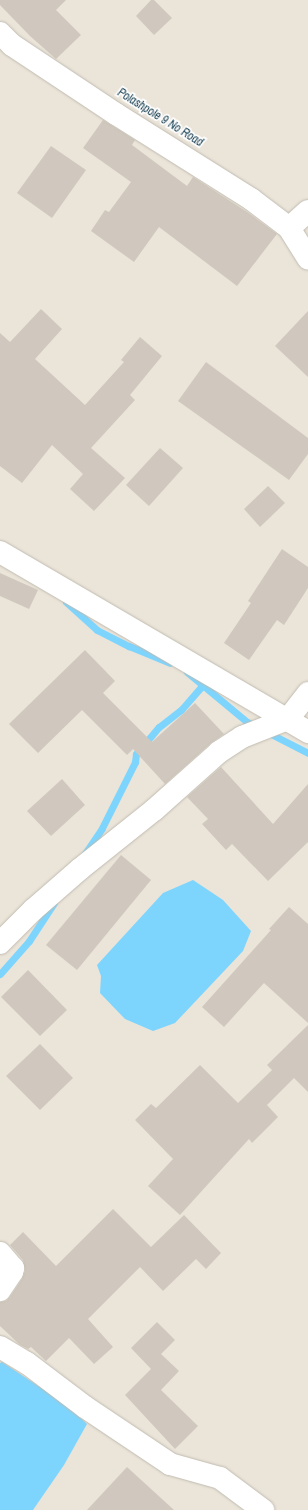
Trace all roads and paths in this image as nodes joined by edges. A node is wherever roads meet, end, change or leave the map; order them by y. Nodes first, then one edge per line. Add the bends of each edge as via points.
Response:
1 (0, 33) edge
2 (308, 211) edge
3 (289, 228) junction
4 (308, 258) edge
5 (0, 552) edge
6 (308, 694) edge
7 (288, 719) junction
8 (308, 732) edge
9 (0, 943) edge
10 (0, 1253) edge
11 (0, 1290) edge
12 (0, 1347) edge
13 (263, 1510) edge

1 - 3 main road via 19,49 116,114 251,199
2 - 3 main road
3 - 4 main road
5 - 7 main road
6 - 7 main road
7 - 8 main road
7 - 9 main road via 242,737 219,752 154,810 32,910
10 - 11 main road via 12,1268 12,1272
12 - 13 main road via 27,1363 85,1407 170,1464 220,1478

